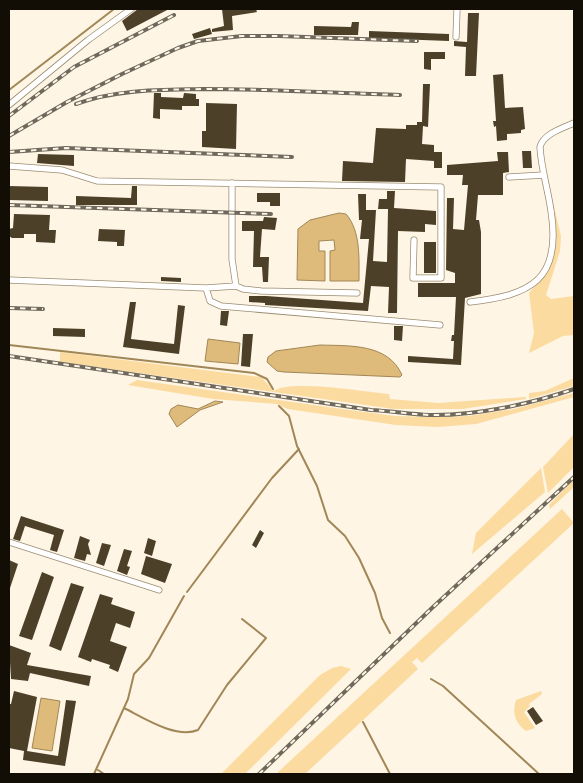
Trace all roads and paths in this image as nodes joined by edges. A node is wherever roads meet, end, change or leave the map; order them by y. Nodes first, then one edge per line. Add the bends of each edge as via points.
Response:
1 (131, 9) edge
2 (457, 9) edge
3 (456, 36) dead end
4 (9, 105) edge
5 (574, 123) edge
6 (9, 166) edge
7 (544, 175) junction
8 (509, 177) dead end
9 (232, 183) junction
10 (414, 240) dead end
11 (9, 280) edge
12 (236, 286) junction
13 (206, 288) junction
14 (357, 293) dead end
15 (470, 302) dead end
16 (440, 325) dead end
17 (9, 542) edge
18 (159, 590) dead end

1 - 4 street
2 - 3 street
5 - 7 street via 541,141
6 - 9 street via 62,170 97,181
7 - 8 street
7 - 15 street via 554,240 549,260 538,281 530,288 505,297
9 - 10 street via 441,187 441,278 414,278
9 - 12 street via 232,259
11 - 13 street
12 - 13 street
12 - 14 street via 261,292
13 - 16 street via 210,302 221,306
17 - 18 street

